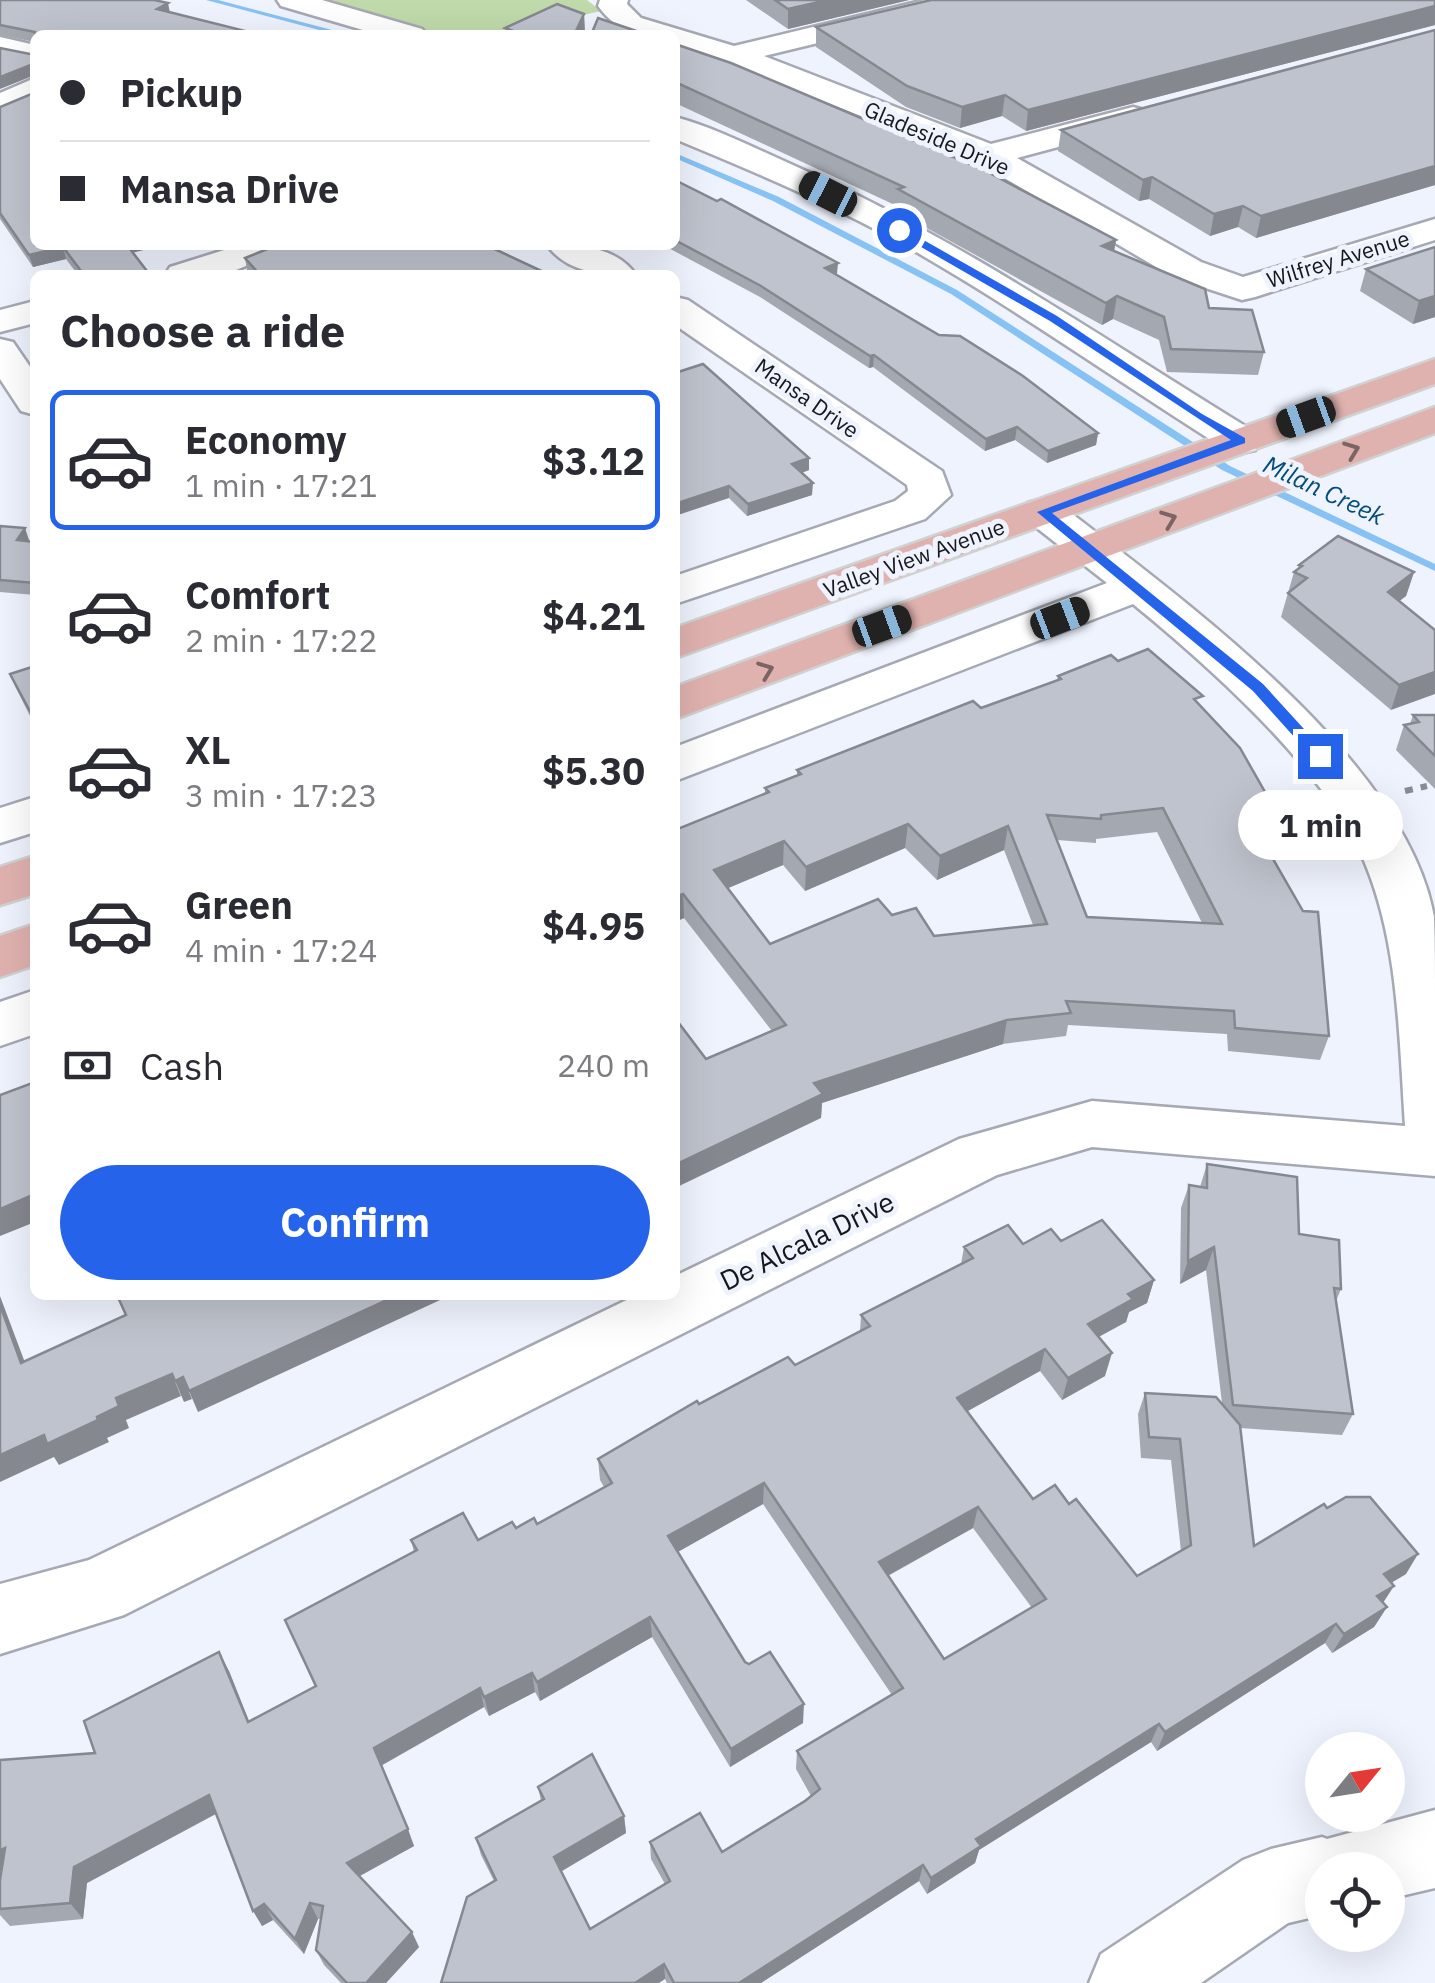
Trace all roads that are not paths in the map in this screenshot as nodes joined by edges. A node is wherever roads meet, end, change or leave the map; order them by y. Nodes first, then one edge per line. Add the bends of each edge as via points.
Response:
1 (292, 0) edge
2 (961, 0) edge
3 (622, 12) edge
4 (395, 30) edge
5 (656, 30) edge
6 (680, 39) edge
7 (0, 46) edge
8 (30, 53) edge
9 (732, 55) junction
10 (30, 91) edge
11 (0, 106) edge
12 (1156, 110) edge
13 (680, 129) edge
14 (989, 155) junction
15 (1435, 229) edge
16 (257, 250) edge
17 (574, 250) edge
18 (201, 270) edge
19 (609, 270) edge
20 (1242, 289) joint
21 (30, 313) edge
22 (680, 315) edge
23 (0, 321) edge
24 (0, 350) edge
25 (1435, 370) edge
26 (30, 395) edge
27 (1435, 419) edge
28 (1214, 450) junction
29 (930, 494) joint
30 (1043, 512) junction
31 (1089, 549) junction
32 (1138, 588) junction
33 (680, 589) edge
34 (680, 642) edge
35 (680, 702) edge
36 (680, 764) edge
37 (30, 816) edge
38 (0, 826) edge
39 (1414, 870) edge
40 (30, 876) edge
41 (0, 887) edge
42 (30, 946) edge
43 (0, 957) edge
44 (30, 1013) edge
45 (0, 1025) edge
46 (1435, 1139) edge
47 (1435, 1152) edge
48 (0, 1619) edge
49 (1435, 1848) edge
50 (1405, 1856) edge
51 (1305, 1880) edge
52 (1130, 1983) edge

1 - 4 street
2 - 9 street
3 - 5 street
6 - 9 street, Gladeside Drive
7 - 8 street
9 - 14 street, Gladeside Drive
10 - 11 street
12 - 14 street
13 - 28 street via 793,176 1054,319 1198,416
14 - 20 street, Gladeside Drive via 1188,270
15 - 20 street, Wilfrey Avenue
16 - 18 street
17 - 19 street
21 - 23 street
22 - 29 street, Mansa Drive via 927,480
24 - 26 street
25 - 28 main road, Valley View Avenue
31 -> 27 main road, Valley View Avenue
28 - 30 main road, Valley View Avenue
29 - 33 street, Valley View Avenue via 910,510
30 - 31 street
30 - 34 main road, Valley View Avenue
31 - 32 street
35 -> 31 main road, Valley View Avenue
32 - 36 street
32 - 39 street via 1258,688
37 - 38 street
39 - 46 street
40 - 41 main road
42 - 43 main road
44 - 45 street
47 - 48 street, De Alcala Drive via 1092,1124 980,1156 98,1591
49 - 50 street
51 - 52 street via 1271,1888

